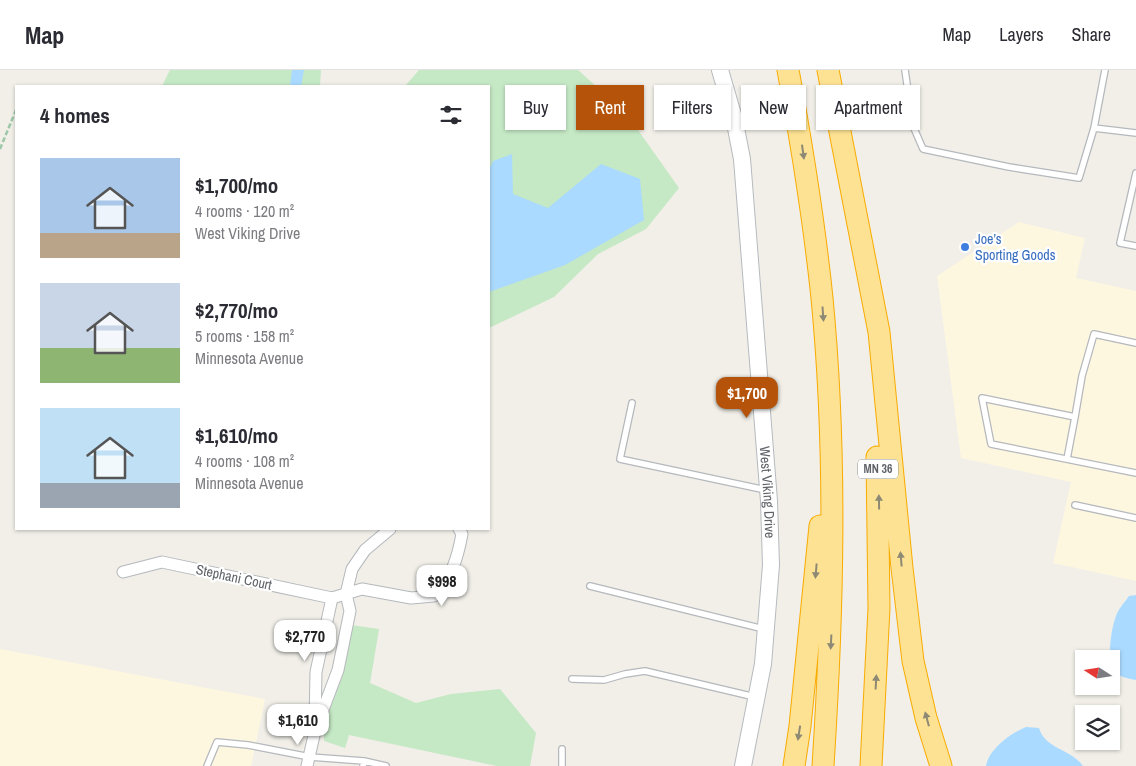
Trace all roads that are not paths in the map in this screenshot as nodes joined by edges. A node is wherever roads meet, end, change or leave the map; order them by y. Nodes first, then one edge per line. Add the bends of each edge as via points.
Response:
1 (720, 70) edge
2 (788, 70) edge
3 (828, 70) edge
4 (905, 70) edge
5 (1105, 70) edge
6 (1094, 128) junction
7 (1136, 133) edge
8 (847, 173) junction
9 (1136, 173) edge
10 (1136, 246) edge
11 (1136, 343) edge
12 (828, 401) junction
13 (632, 403) dead end
14 (1075, 417) junction
15 (1067, 459) junction
16 (1136, 474) edge
17 (768, 491) junction
18 (1075, 505) dead end
19 (1136, 518) edge
20 (389, 530) edge
21 (460, 530) edge
22 (123, 572) dead end
23 (590, 586) dead end
24 (346, 594) junction
25 (332, 598) junction
26 (766, 630) junction
27 (572, 679) dead end
28 (757, 697) junction
29 (315, 731) junction
30 (562, 749) dead end
31 (308, 761) edge
32 (363, 764) edge
33 (207, 766) edge
34 (386, 766) edge
35 (562, 766) edge
36 (742, 766) edge
37 (794, 766) edge
38 (824, 766) edge
39 (871, 766) edge
40 (941, 766) edge

1 - 17 street, West Viking Drive via 742,160
2 -> 12 highway via 813,221 822,298
3 - 8 highway, MN 36
4 - 6 lane via 913,126 923,149 1079,178
5 - 6 lane
6 - 7 lane
39 -> 8 highway, MN 36 via 879,608 879,475 866,304
40 -> 8 highway via 926,718 914,661 879,332
9 - 10 lane via 1120,243
11 - 14 lane via 1094,334
12 -> 37 highway via 819,541
12 -> 38 highway via 832,590
13 - 17 lane via 620,459
14 - 15 lane
14 - 15 lane via 982,398 991,444
15 - 16 lane
17 - 26 street, West Viking Drive via 771,565
18 - 19 lane
20 - 24 street via 365,550 352,569
21 - 24 street, Stephani Court via 457,562 434,596 411,598 362,589
22 - 25 street, Stephani Court via 162,562
23 - 26 lane
24 - 25 street, Stephani Court
24 - 29 street via 350,611 340,661
25 - 29 street via 316,672
26 - 28 street, West Viking Drive
27 - 28 lane via 604,680 645,671
28 - 36 street, West Viking Drive
29 - 31 street
30 - 35 lane
31 - 32 lane
31 - 33 lane via 248,745 217,742
32 - 34 lane

